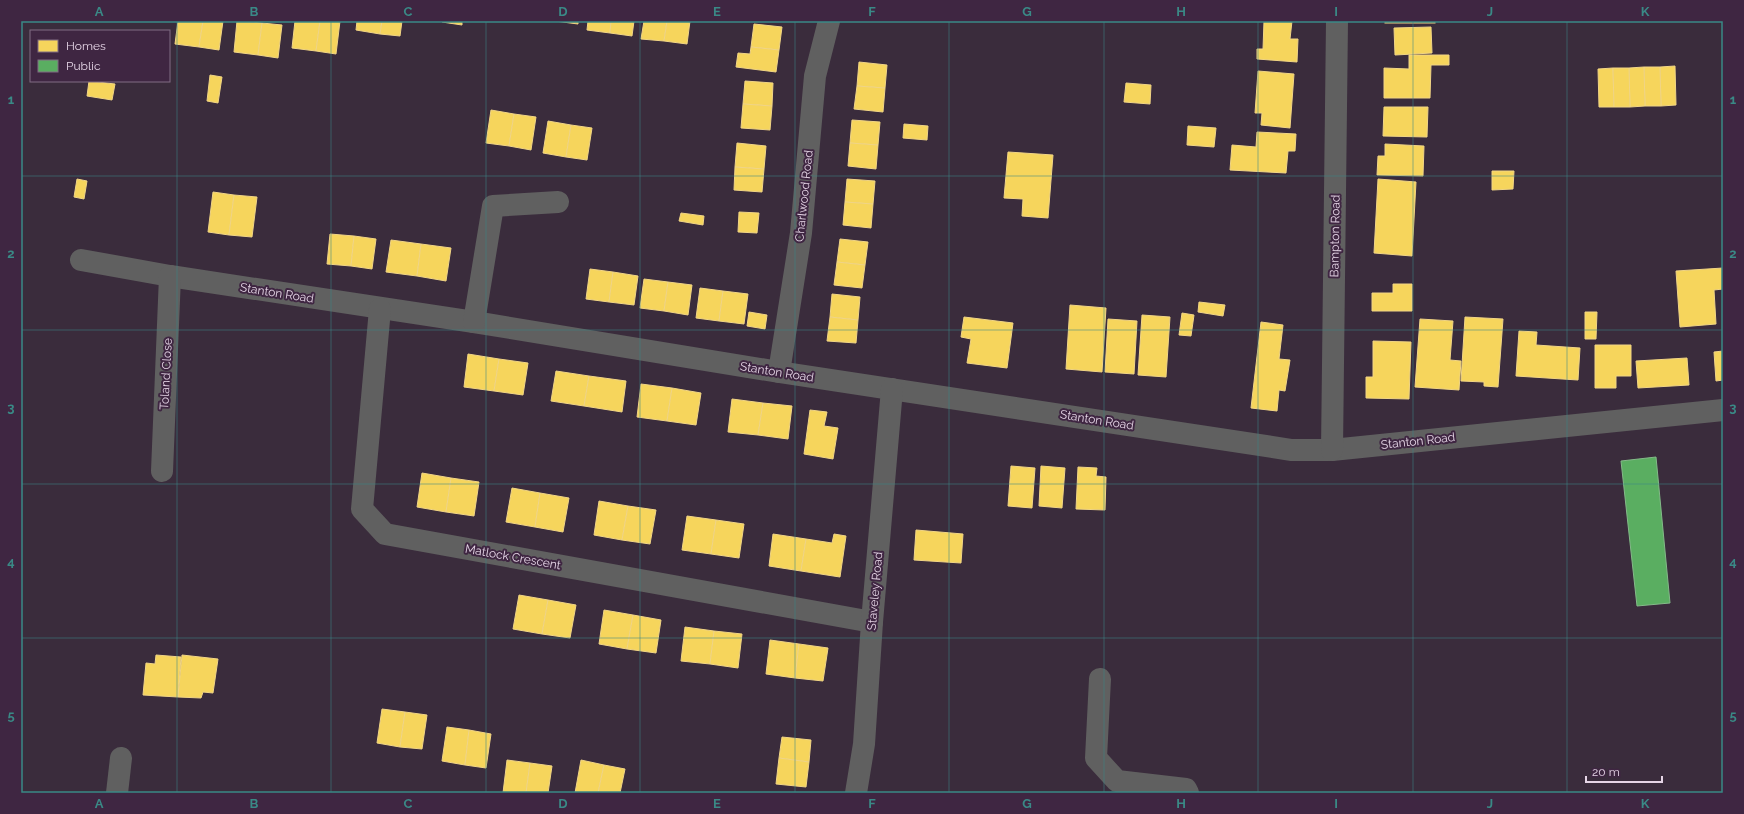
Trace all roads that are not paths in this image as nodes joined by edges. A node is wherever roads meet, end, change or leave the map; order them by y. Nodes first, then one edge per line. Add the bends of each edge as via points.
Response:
1 (829, 21) edge
2 (1337, 21) edge
3 (558, 202) dead end
4 (81, 260) dead end
5 (170, 276) junction
6 (380, 309) junction
7 (474, 322) junction
8 (779, 372) junction
9 (892, 389) junction
10 (1723, 410) edge
11 (1332, 450) junction
12 (162, 471) dead end
13 (872, 622) junction
14 (1100, 679) dead end
15 (121, 758) dead end
16 (117, 793) edge
17 (856, 793) edge
18 (1188, 793) edge

1 - 8 street, Charlwood Road via 815,76 801,233
2 - 11 street, Bampton Road
3 - 7 street via 493,206
4 - 5 street, Stanton Road
5 - 6 street, Stanton Road
5 - 12 street, Toland Close
6 - 7 street, Stanton Road
6 - 13 street, Matlock Crescent via 362,509 385,534
7 - 8 street, Stanton Road
8 - 9 street, Stanton Road
9 - 11 street, Stanton Road via 1292,450
9 - 13 street, Staveley Road
10 - 11 street, Stanton Road
13 - 17 street, Staveley Road via 864,744
14 - 18 street via 1096,758 1117,781 1186,789
15 - 16 street

